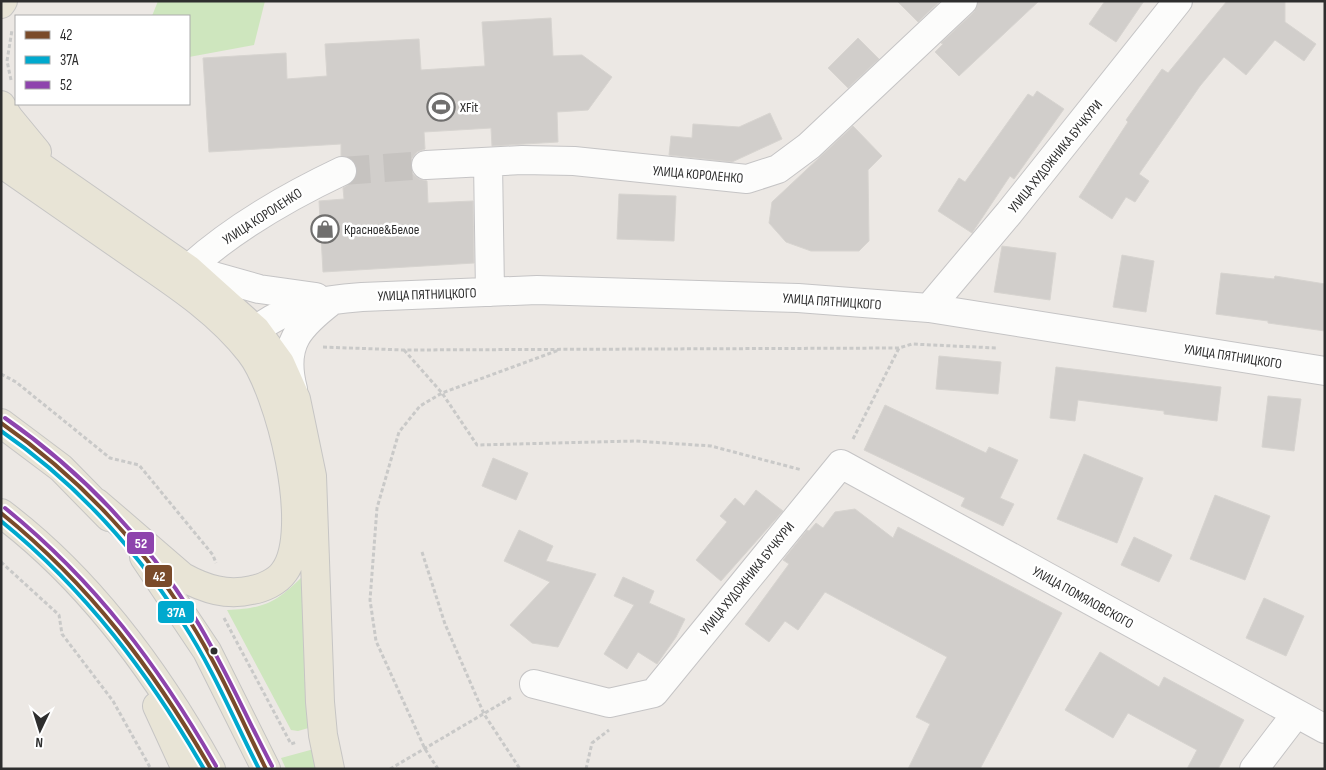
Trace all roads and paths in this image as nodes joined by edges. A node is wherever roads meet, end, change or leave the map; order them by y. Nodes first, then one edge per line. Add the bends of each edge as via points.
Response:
1 (963, 1) edge
2 (1178, 1) edge
3 (5, 11) edge
4 (7, 96) edge
5 (1, 139) edge
6 (488, 162) junction
7 (1, 163) edge
8 (426, 165) tunnel mouth
9 (342, 171) tunnel mouth
10 (67, 184) junction
11 (188, 269) junction
12 (490, 292) junction
13 (334, 299) junction
14 (929, 308) junction
15 (1013, 320) junction
16 (249, 336) junction
17 (314, 347) dead end
18 (899, 348) junction
19 (562, 349) junction
20 (403, 350) junction
21 (1325, 371) edge
22 (1, 374) edge
23 (442, 393) junction
24 (296, 399) junction
25 (1, 423) edge
26 (832, 473) junction
27 (97, 503) junction
28 (1, 513) edge
29 (422, 552) dead end
30 (1, 562) edge
31 (218, 568) dead end
32 (221, 612) dead end
33 (124, 637) junction
34 (534, 684) joint
35 (484, 714) junction
36 (1296, 714) junction
37 (1325, 729) edge
38 (292, 744) dead end
39 (426, 749) junction
40 (151, 769) edge
41 (186, 769) edge
42 (211, 769) edge
43 (266, 769) edge
44 (330, 769) edge
45 (390, 769) edge
46 (438, 769) edge
47 (520, 769) edge
48 (1254, 769) edge

1 - 6 street, УЛИЦА КОРОЛЕНКО via 809,146 778,169 748,179 574,162
2 - 14 street, УЛИЦА ХУДОЖНИКА БУЧКУРИ
3 - 4 path
4 - 10 main road via 9,118
5 - 10 main road
6 - 8 street, УЛИЦА КОРОЛЕНКО
6 - 12 street
7 - 16 main road via 180,287 224,323
9 - 11 street, УЛИЦА КОРОЛЕНКО via 272,207
10 - 11 main road
11 - 13 street via 259,289
11 - 16 main road
12 - 13 street, УЛИЦА ПЯТНИЦКОГО
12 - 14 street, УЛИЦА ПЯТНИЦКОГО via 537,290 788,297
13 - 16 street via 292,308
13 - 24 street via 316,313 292,343 288,356 289,372
14 - 15 street, УЛИЦА ПЯТНИЦКОГО
15 - 18 path via 1008,349 912,344
15 - 21 street, УЛИЦА ПЯТНИЦКОГО
16 - 24 main road via 280,363
16 - 27 main road via 252,354 279,415 291,465 295,528 291,558 284,573 261,588 246,592 218,591 200,586 183,577
17 - 20 path
18 - 19 path
18 - 26 path
19 - 20 path
19 - 23 path
20 - 23 path
22 - 31 path via 16,382 110,458 139,465 213,555
23 - 26 path via 478,445 635,441 711,446 803,470
23 - 39 path via 420,406 399,432 377,508 370,600 376,641
24 - 44 main road via 312,476 320,702
25 - 27 main road via 61,468
26 - 34 street, УЛИЦА ХУДОЖНИКА БУЧКУРИ via 654,693 609,703
26 - 36 street, УЛИЦА ПОМЯЛОВСКОГО
27 - 43 main road via 143,556 207,651
28 - 33 main road via 34,538 75,579
29 - 35 path via 445,624
30 - 40 path via 60,615 62,634 114,701
32 - 38 path
33 - 41 main road
33 - 42 main road via 164,691
34 - 35 path
35 - 39 path
35 - 47 path
36 - 37 street, УЛИЦА ПОМЯЛОВСКОГО
36 - 48 street
39 - 45 path
39 - 46 path

